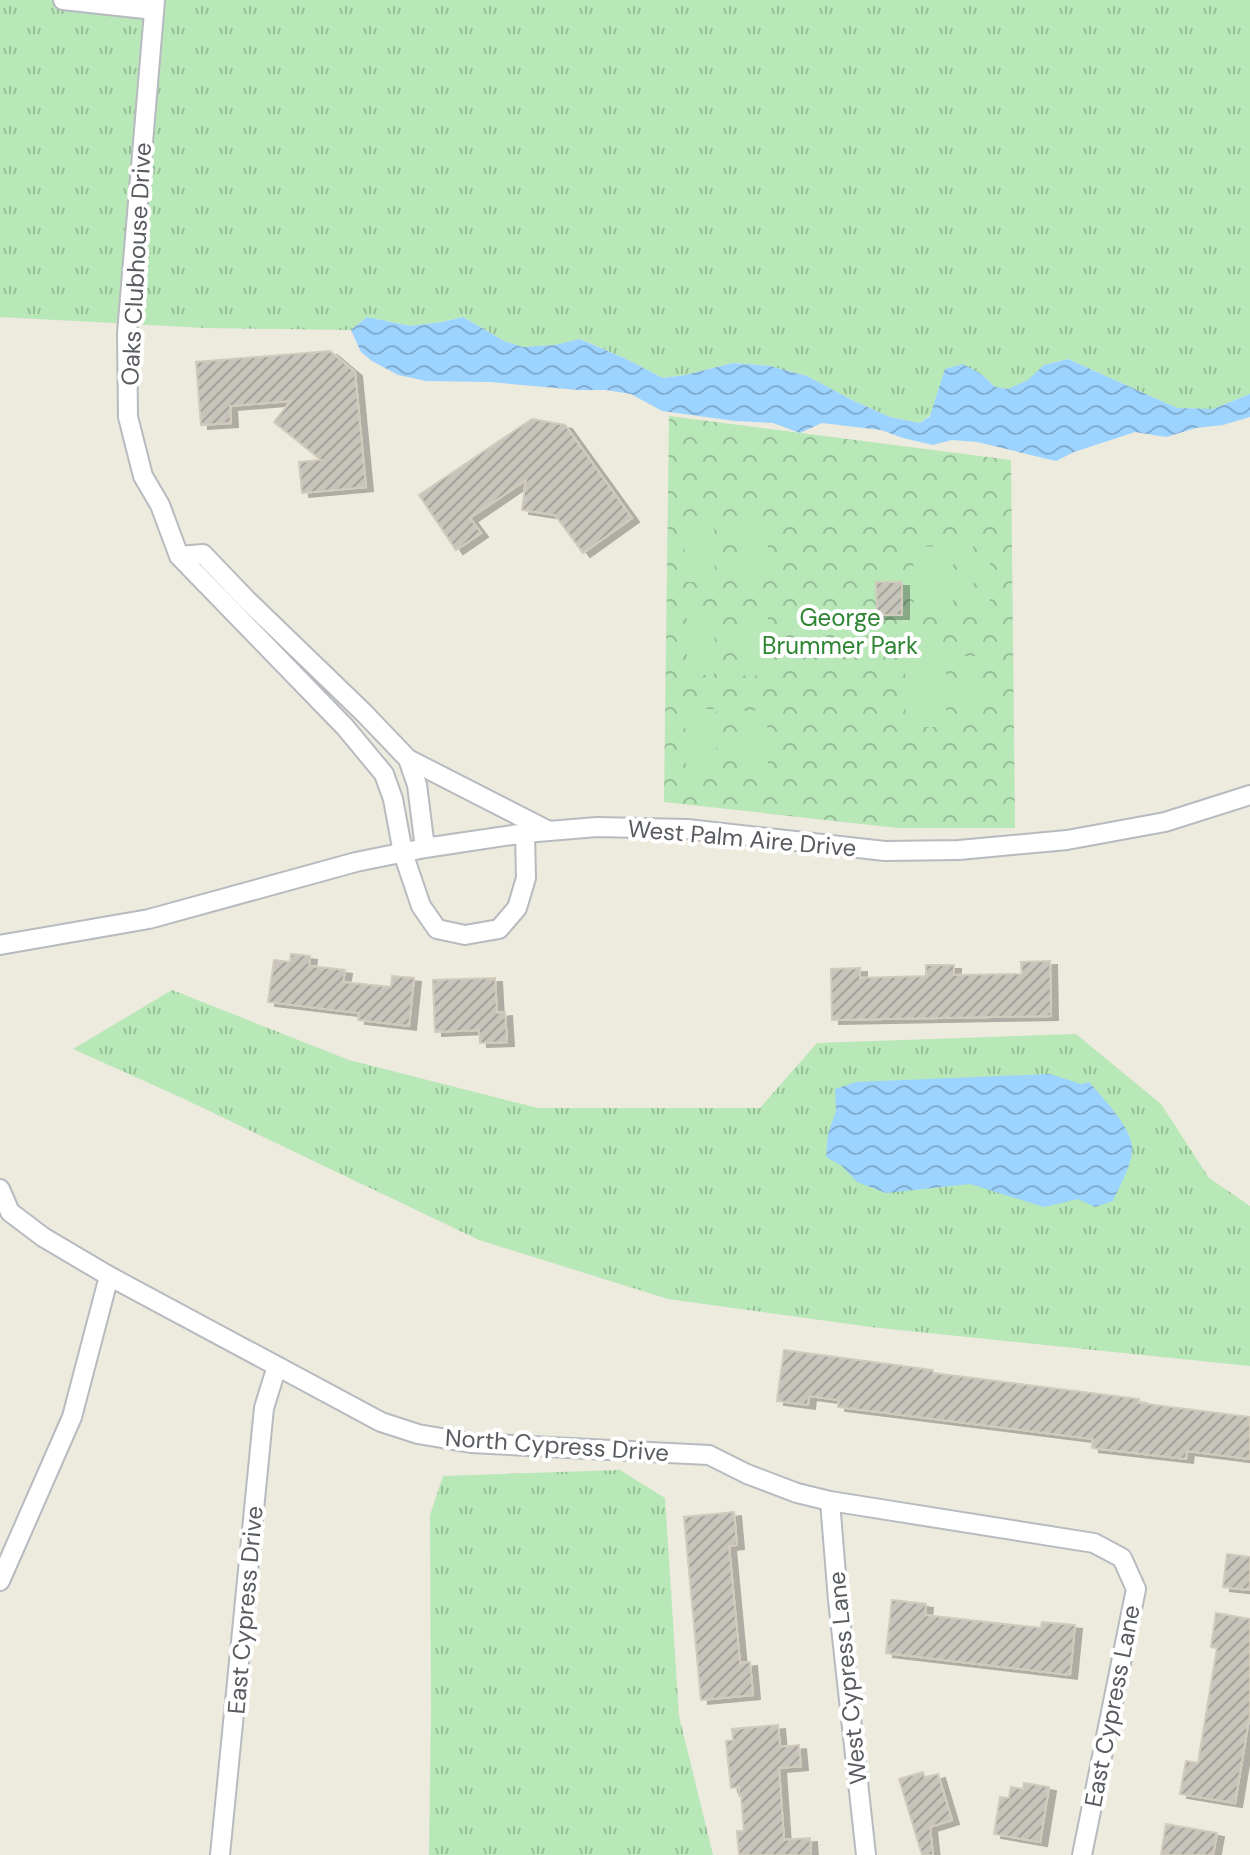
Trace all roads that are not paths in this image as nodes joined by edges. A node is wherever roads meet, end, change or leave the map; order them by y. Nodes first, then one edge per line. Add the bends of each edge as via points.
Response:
1 (63, 0) edge
2 (154, 5) edge
3 (179, 556) junction
4 (408, 759) junction
5 (1250, 795) edge
6 (550, 831) junction
7 (525, 833) junction
8 (425, 848) junction
9 (403, 853) junction
10 (0, 945) edge
11 (0, 1189) edge
12 (109, 1276) junction
13 (277, 1366) junction
14 (830, 1501) junction
15 (1122, 1558) joint
16 (0, 1581) edge
17 (220, 1855) edge
18 (866, 1855) edge
19 (1082, 1855) edge

1 - 2 street, Oaks Clubhouse Drive
2 - 3 street, Oaks Clubhouse Drive via 127,333 128,417 143,476
3 - 4 street via 203,554
3 - 9 street, Oaks Clubhouse Drive via 384,774
4 - 6 street
4 - 8 street
5 - 6 street, West Palm Aire Drive via 1165,822 1067,840 959,850 885,851 687,829
6 - 7 street, West Palm Aire Drive
7 - 8 street, West Palm Aire Drive
7 - 9 street, Oaks Clubhouse Drive via 526,878 517,908 499,929 465,935 437,929 421,906
8 - 9 street, West Palm Aire Drive
9 - 10 street, West Palm Aire Drive via 149,919
11 - 12 street, North Cypress Drive via 10,1212
12 - 13 street, North Cypress Drive
12 - 16 street via 72,1417
13 - 14 street, North Cypress Drive via 381,1422 418,1434 471,1443 709,1455 747,1474
13 - 17 street, East Cypress Drive via 264,1408
14 - 15 street, North Cypress Drive via 1094,1543
14 - 18 street, West Cypress Lane
15 - 19 street, East Cypress Lane via 1136,1589

